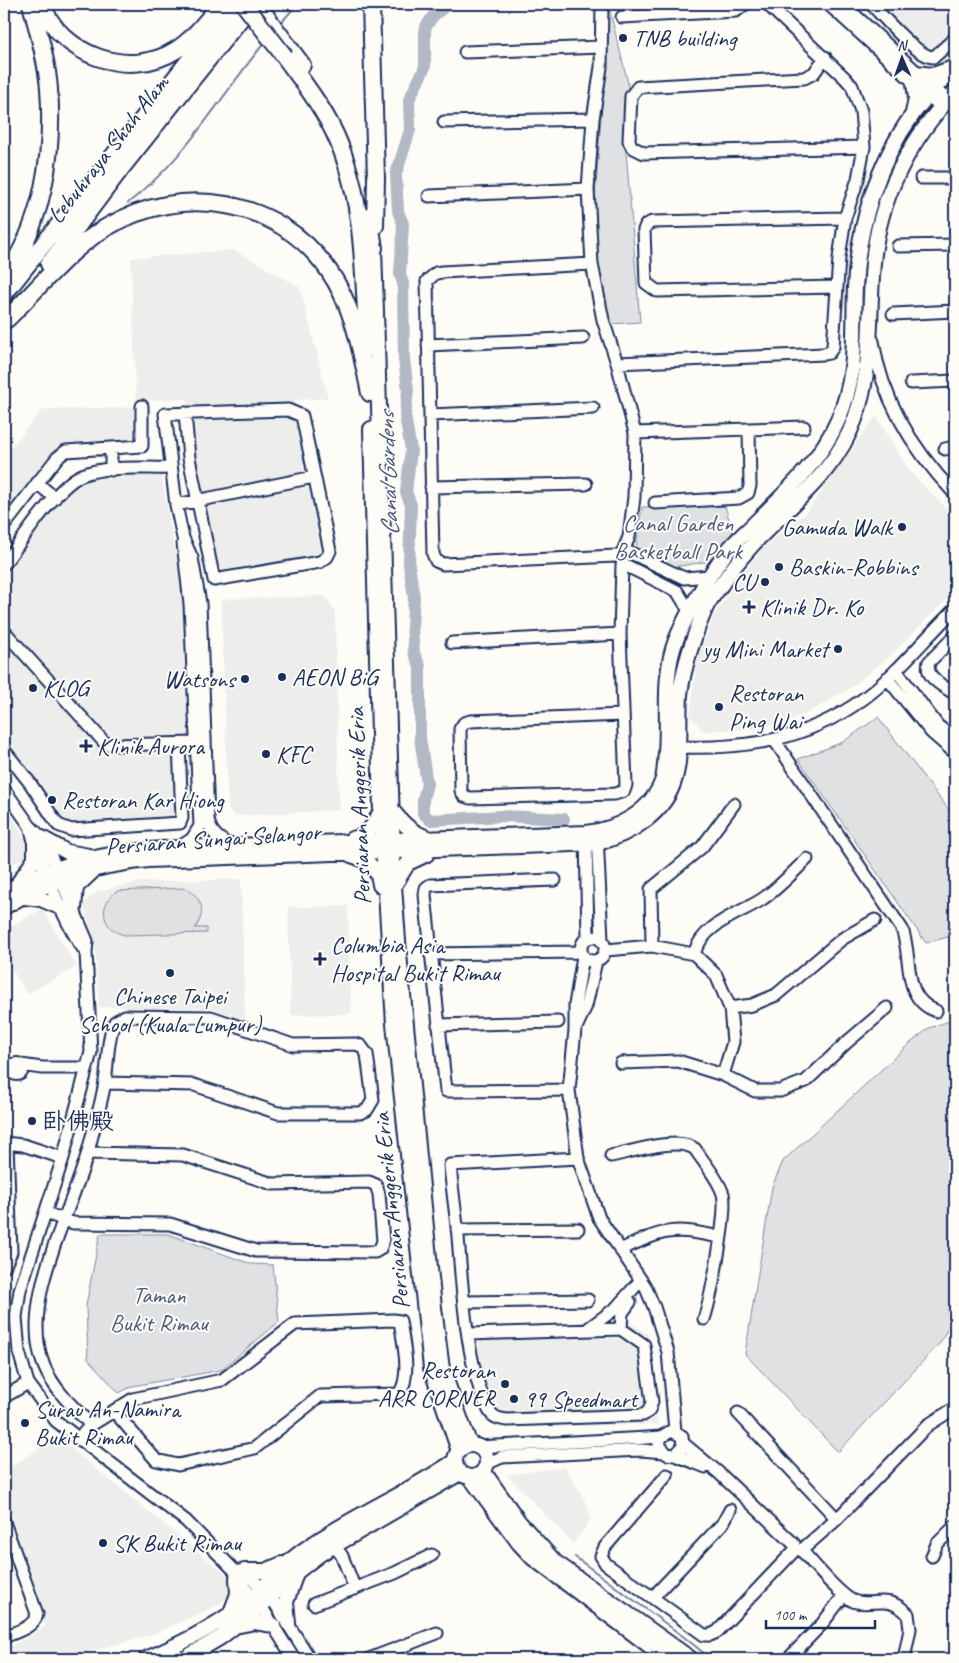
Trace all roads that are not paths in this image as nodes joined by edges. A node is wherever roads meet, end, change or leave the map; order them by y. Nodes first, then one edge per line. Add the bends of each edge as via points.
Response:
1 (25, 4) edge
2 (31, 4) edge
3 (42, 4) edge
4 (221, 4) edge
5 (234, 4) edge
6 (244, 4) edge
7 (252, 4) edge
8 (257, 4) edge
9 (371, 4) edge
10 (602, 4) edge
11 (745, 4) edge
12 (767, 4) edge
13 (828, 4) edge
14 (843, 4) edge
15 (872, 4) edge
16 (622, 17) dead end
17 (38, 36) junction
18 (955, 38) edge
19 (601, 47) junction
20 (465, 52) dead end
21 (289, 54) junction
22 (825, 57) junction
23 (955, 67) edge
24 (914, 78) junction
25 (932, 93) junction
26 (948, 99) edge
27 (913, 114) junction
28 (594, 119) junction
29 (444, 122) dead end
30 (864, 147) junction
31 (921, 178) dead end
32 (955, 178) edge
33 (588, 189) junction
34 (429, 196) dead end
35 (845, 218) junction
36 (955, 245) edge
37 (898, 246) dead end
38 (374, 248) junction
39 (592, 264) junction
40 (4, 278) edge
41 (837, 286) junction
42 (4, 294) edge
43 (955, 311) edge
44 (893, 314) dead end
45 (6, 322) edge
46 (872, 332) junction
47 (583, 338) dead end
48 (428, 345) junction
49 (617, 363) junction
50 (955, 381) edge
51 (911, 383) dead end
52 (370, 393) junction
53 (142, 406) dead end
54 (593, 408) dead end
55 (185, 413) junction
56 (430, 415) junction
57 (804, 427) dead end
58 (749, 429) junction
59 (635, 433) junction
60 (111, 448) junction
61 (170, 468) junction
62 (111, 470) junction
63 (314, 477) junction
64 (37, 483) junction
65 (586, 484) dead end
66 (432, 487) junction
67 (955, 494) edge
68 (55, 498) junction
69 (198, 501) junction
70 (655, 503) dead end
71 (176, 505) junction
72 (4, 526) edge
73 (183, 538) junction
74 (624, 558) junction
75 (4, 564) edge
76 (658, 566) junction
77 (712, 576) junction
78 (653, 579) junction
79 (955, 609) edge
80 (690, 612) junction
81 (4, 631) edge
82 (620, 634) junction
83 (955, 636) edge
84 (452, 643) dead end
85 (896, 670) junction
86 (203, 674) junction
87 (887, 678) junction
88 (195, 691) junction
89 (955, 694) edge
90 (623, 715) junction
91 (955, 739) edge
92 (775, 741) junction
93 (197, 743) junction
94 (179, 744) junction
95 (672, 747) junction
96 (4, 750) edge
97 (955, 753) edge
98 (4, 789) edge
99 (734, 804) dead end
100 (386, 810) junction
101 (592, 838) junction
102 (38, 839) junction
103 (304, 843) junction
104 (437, 845) junction
105 (231, 846) junction
106 (388, 846) junction
107 (178, 848) junction
108 (344, 853) junction
109 (808, 859) dead end
110 (93, 863) junction
111 (54, 876) junction
112 (555, 880) dead end
113 (394, 886) junction
114 (13, 892) edge
115 (4, 907) edge
116 (68, 908) junction
117 (875, 920) dead end
118 (588, 937) junction
119 (604, 945) junction
120 (652, 946) junction
121 (388, 953) junction
122 (430, 954) junction
123 (582, 954) junction
124 (694, 954) junction
125 (596, 961) junction
126 (730, 1008) junction
127 (887, 1008) dead end
128 (936, 1011) dead end
129 (558, 1022) dead end
130 (438, 1025) junction
131 (575, 1030) junction
132 (620, 1063) dead end
133 (86, 1068) junction
134 (20, 1069) dead end
135 (723, 1075) junction
136 (105, 1083) junction
137 (569, 1090) junction
138 (6, 1143) edge
139 (88, 1153) junction
140 (610, 1156) dead end
141 (63, 1158) junction
142 (578, 1158) junction
143 (46, 1213) junction
144 (6, 1214) edge
145 (63, 1220) junction
146 (578, 1229) dead end
147 (457, 1230) junction
148 (720, 1237) junction
149 (620, 1250) junction
150 (4, 1267) edge
151 (643, 1283) junction
152 (633, 1298) junction
153 (588, 1300) dead end
154 (464, 1302) junction
155 (654, 1306) junction
156 (704, 1319) dead end
157 (589, 1328) junction
158 (621, 1329) junction
159 (468, 1334) junction
160 (28, 1383) junction
161 (4, 1397) edge
162 (955, 1408) edge
163 (114, 1411) junction
164 (738, 1413) dead end
165 (573, 1418) junction
166 (91, 1425) junction
167 (667, 1433) junction
168 (78, 1439) junction
169 (574, 1440) junction
170 (684, 1444) junction
171 (669, 1454) junction
172 (465, 1459) junction
173 (485, 1468) junction
174 (719, 1473) junction
175 (668, 1475) dead end
176 (730, 1510) dead end
177 (837, 1519) junction
178 (4, 1522) edge
179 (955, 1526) edge
180 (335, 1546) junction
181 (798, 1549) junction
182 (9, 1554) edge
183 (432, 1555) dead end
184 (932, 1556) dead end
185 (294, 1565) junction
186 (239, 1573) junction
187 (355, 1589) junction
188 (844, 1595) junction
189 (653, 1596) junction
190 (262, 1597) junction
191 (314, 1604) dead end
192 (232, 1621) junction
193 (288, 1623) junction
194 (273, 1625) junction
195 (437, 1633) dead end
196 (4, 1637) edge
197 (146, 1659) edge
198 (184, 1659) edge
199 (294, 1659) edge
200 (310, 1659) edge
201 (369, 1659) edge
202 (667, 1659) edge
203 (691, 1659) edge
204 (788, 1659) edge
205 (904, 1659) edge

1 - 17 highway
2 - 17 highway
3 - 4 highway via 54,26 71,43 96,57 124,63 152,60 175,51
5 - 42 highway, Lebuhraya Shah Alam
6 - 21 highway, bridge
7 - 45 highway, Lebuhraya Shah Alam via 122,167
8 - 21 highway
9 - 38 highway via 376,178
10 - 19 street
11 - 16 street via 736,11
12 - 22 street
13 - 24 street
14 - 24 street
15 - 18 street via 903,37 931,58
17 - 40 highway via 49,89 46,173 36,214 15,263
19 - 20 street
19 - 28 street
21 - 38 highway via 332,108 356,159
21 - 52 highway via 334,133 352,180 362,244
22 - 30 street via 852,86 861,111
22 - 30 street via 814,73 804,78 638,87 630,96 632,147 644,153
23 - 24 main road
23 - 25 main road
24 - 25 street
24 - 27 main road via 916,98
25 - 26 street
25 - 27 main road
26 - 46 main road via 918,137 898,172 879,224 873,271
27 - 77 main road via 876,184 864,220 857,260 854,363 849,390 837,422 806,471 725,553
28 - 29 street
28 - 33 street
30 - 35 street
31 - 32 street
33 - 34 street
33 - 39 street
35 - 41 street
35 - 41 street via 652,222 644,230 646,283 657,292
36 - 37 street
38 - 100 main road, Persiaran Anggerik Eria via 383,510
39 - 48 street via 436,273 427,281
39 - 49 street via 603,320
41 - 49 street via 834,339 829,353
43 - 44 street
45 - 52 highway via 74,250 129,214 179,202 234,206 288,230 328,270 350,311
46 - 67 street via 878,365 897,416 910,439
46 - 95 main road via 868,369 856,417 832,462 809,490 737,561 707,606 685,668
47 - 48 street
48 - 56 street
49 - 59 street
50 - 51 street
52 - 100 main road, Persiaran Anggerik Eria
53 - 60 street via 142,446
54 - 56 street
55 - 61 street via 165,414
55 - 63 street via 294,411 302,416
55 - 69 street via 189,458
56 - 66 street
57 - 58 street
58 - 59 street
58 - 70 street via 748,493 738,498
59 - 74 street via 634,497
60 - 62 street
60 - 64 street via 66,451 51,463
61 - 62 street
61 - 71 street
62 - 68 street via 74,478
63 - 69 street
63 - 69 street via 330,551 320,562 214,580
64 - 68 street
64 - 72 street
65 - 66 street
66 - 74 street via 433,554 436,561 443,564
68 - 75 street
69 - 71 street
71 - 73 street
73 - 86 street via 192,558 200,603
73 - 88 street
74 - 76 street
74 - 78 street
74 - 82 street
76 - 77 street via 684,578
76 - 78 street
77 - 80 main road
78 - 80 street via 677,591
79 - 85 street
80 - 95 main road via 675,642 667,680
81 - 94 street via 104,742 110,745
82 - 84 street
82 - 90 street
83 - 89 street via 929,662 928,672
85 - 87 street
85 - 91 street via 938,726
86 - 88 street
86 - 105 street via 209,827 216,837
87 - 92 street via 864,698 827,722
87 - 97 street via 931,732
88 - 93 street
90 - 90 street via 626,785 622,793 470,798 461,791 460,729 464,723
92 - 95 street via 727,747
92 - 128 street via 902,930 907,942 914,994 922,1004
93 - 94 street
93 - 107 street via 200,826 192,840
94 - 96 street via 180,822 71,830 58,825
95 - 101 main road via 675,780 663,802 634,830
98 - 102 street
99 - 120 street via 702,847 651,889
100 - 103 main road via 364,835
100 - 104 main road
100 - 106 main road, Persiaran Anggerik Eria
101 - 104 main road
101 - 118 street
101 - 119 street
102 - 110 main road
102 - 111 street
102 - 114 main road via 36,858
103 - 105 main road, Persiaran Sungai Selangor
103 - 106 main road
104 - 106 main road
104 - 113 main road via 403,868
105 - 107 main road, Persiaran Sungai Selangor
106 - 108 main road, Persiaran Sungai Selangor
106 - 113 main road, Persiaran Anggerik Eria
106 - 121 main road, Persiaran Anggerik Eria
107 - 110 main road, Persiaran Sungai Selangor via 148,849
108 - 110 main road, Persiaran Sungai Selangor
108 - 121 main road via 365,861 378,872
109 - 124 street via 762,899 716,924 697,945
110 - 111 main road, Persiaran Sungai Selangor
110 - 116 main road via 76,887
111 - 114 main road, Persiaran Sungai Selangor
111 - 116 street
112 - 122 street via 430,884 425,895
113 - 172 main road, Persiaran Anggerik Eria via 435,1317 442,1368
114 - 115 main road, Persiaran Sungai Selangor
114 - 116 main road
116 - 133 street via 86,947 92,1052
117 - 126 street via 842,938 776,995 752,1005
118 - 119 street via 593,936
118 - 123 street via 582,943
119 - 120 street
119 - 125 street via 604,955
120 - 124 street
121 - 172 main road, Persiaran Anggerik Eria via 431,1368
122 - 123 street
122 - 130 street
123 - 125 street
123 - 131 street
124 - 126 street via 716,975
125 - 131 street via 584,1012
126 - 135 street via 733,1042
127 - 135 street via 806,1081 792,1087 780,1091 754,1091
129 - 130 street
130 - 137 street via 446,1091
131 - 137 street
132 - 135 street via 678,1061
133 - 134 street
133 - 141 street
136 - 136 street via 194,1086 278,1113 360,1113 367,1110 373,1100 367,1054 361,1046 293,1045 211,1017 125,1016 115,1022
136 - 139 street
137 - 142 street
138 - 141 street
138 - 144 street
139 - 145 street
139 - 145 street via 183,1155 273,1184 368,1182 376,1185 379,1194 383,1241 375,1252 256,1251 170,1224 73,1223
140 - 148 street via 674,1143 689,1144 724,1196
141 - 143 street
142 - 147 street via 450,1165
142 - 149 street via 599,1218
143 - 145 street
143 - 160 street via 27,1263 17,1304 19,1352
144 - 150 street via 11,1252
145 - 166 street via 38,1309 39,1348 57,1390
146 - 147 street
147 - 154 street
148 - 149 street via 687,1230 659,1233
148 - 156 street
149 - 151 street
151 - 152 street
151 - 155 street
151 - 157 street
152 - 155 street
152 - 158 street via 622,1313
153 - 154 street
154 - 159 street
155 - 167 street via 668,1352 673,1404
157 - 158 street
157 - 159 street
158 - 165 street via 644,1344 652,1402 650,1411 643,1415
159 - 165 street via 477,1378 490,1412 496,1418
160 - 161 street
160 - 168 street via 56,1421
162 - 177 street via 928,1425
163 - 163 street via 133,1399 222,1380 295,1324 400,1321 406,1376 399,1394 320,1396 255,1448 178,1466 156,1460
163 - 166 street
164 - 177 street
165 - 169 street
166 - 168 street
167 - 169 street
167 - 170 street via 682,1436
167 - 171 street via 660,1445
168 - 186 street via 186,1521
169 - 172 street
170 - 171 street via 681,1451
170 - 174 street
171 - 173 street via 640,1450 502,1457
171 - 174 street
172 - 173 main road
172 - 173 main road via 484,1453
172 - 180 main road
172 - 185 main road via 346,1522
172 - 202 main road, Persiaran Anggerik Eria via 497,1515 533,1558
173 - 203 main road via 518,1522 556,1562
174 - 181 street
175 - 189 street via 605,1547 601,1556 606,1564
176 - 189 street via 723,1523
177 - 181 street
178 - 182 street
179 - 184 street via 937,1544
180 - 185 main road
180 - 187 street
181 - 188 street
181 - 189 street via 714,1635 704,1634
182 - 196 street via 36,1609 36,1620
183 - 187 street
185 - 186 main road
185 - 190 main road
185 - 193 main road via 286,1602
186 - 190 street
186 - 192 main road
187 - 191 street
188 - 204 street via 822,1624
188 - 205 street via 854,1601 884,1601 908,1614 910,1628
190 - 192 main road
190 - 193 street
190 - 194 street
192 - 194 main road
192 - 197 main road
192 - 198 main road
193 - 200 street
194 - 199 street
195 - 201 street

